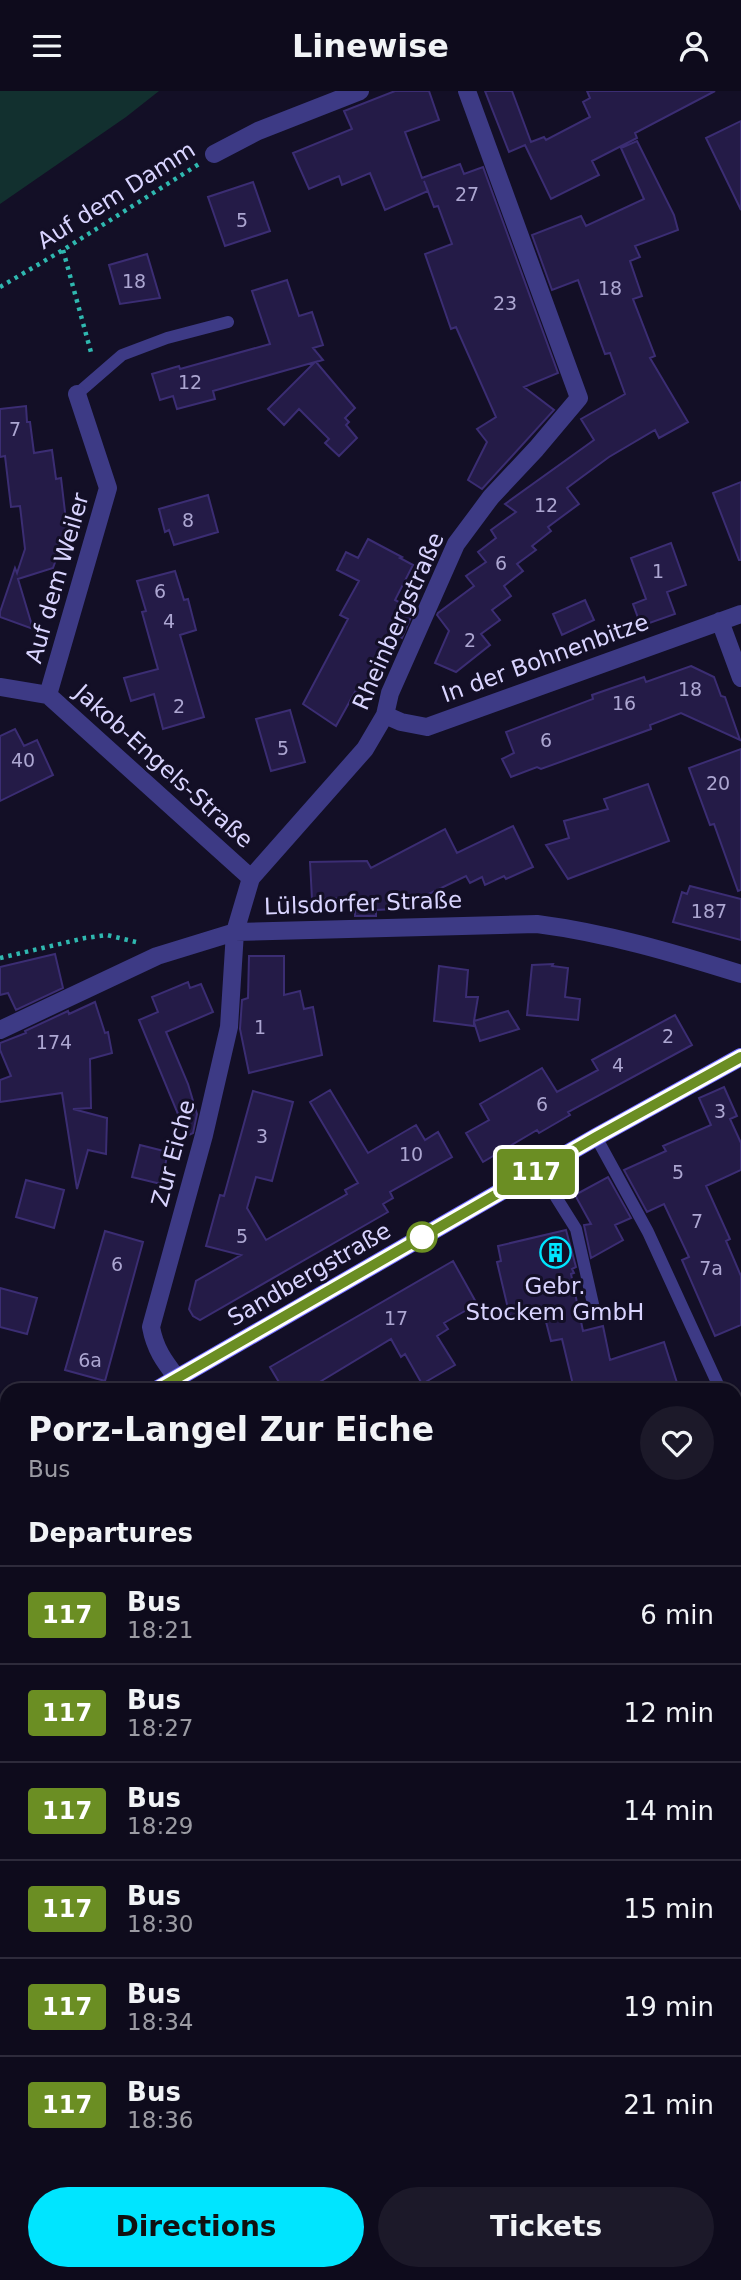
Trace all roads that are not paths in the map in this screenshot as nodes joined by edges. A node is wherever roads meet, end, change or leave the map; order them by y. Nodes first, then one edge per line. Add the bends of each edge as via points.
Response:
1 (360, 91) edge
2 (467, 91) edge
3 (214, 154) road end
4 (228, 323) dead end
5 (77, 394) joint
6 (741, 614) edge
7 (720, 621) junction
8 (741, 678) edge
9 (0, 687) edge
10 (48, 695) junction
11 (385, 715) junction
12 (251, 878) junction
13 (235, 932) junction
14 (741, 974) edge
15 (0, 1030) edge
16 (741, 1058) edge
17 (596, 1137) junction
18 (539, 1170) junction
19 (593, 1304) dead end
20 (177, 1378) junction
21 (168, 1383) edge
22 (717, 1383) edge

1 - 3 street via 258,131
2 - 11 street, Rheinbergstraße via 579,398 491,497 456,544 390,693
4 - 5 lane via 122,355
5 - 10 street, Auf dem Weiler via 108,488
6 - 7 street, In der Bohnenbitze
7 - 8 street
7 - 11 street, In der Bohnenbitze via 427,727
9 - 10 street, Jakob-Engels-Straße
10 - 12 street, Jakob-Engels-Straße
11 - 12 street, Rheinbergstraße via 365,749
12 - 13 street, Rheinbergstraße
13 - 14 street, Lülsdorfer Straße via 537,924 583,930
13 - 15 street, Lülsdorfer Straße via 157,956
13 - 20 street, Zur Eiche via 229,1027 151,1327 160,1357
16 - 17 street, Sandbergstraße
17 - 18 street, Sandbergstraße
17 - 22 lane via 648,1232
18 - 19 lane via 576,1229
18 - 20 street, Sandbergstraße
20 - 21 street, Sandbergstraße

